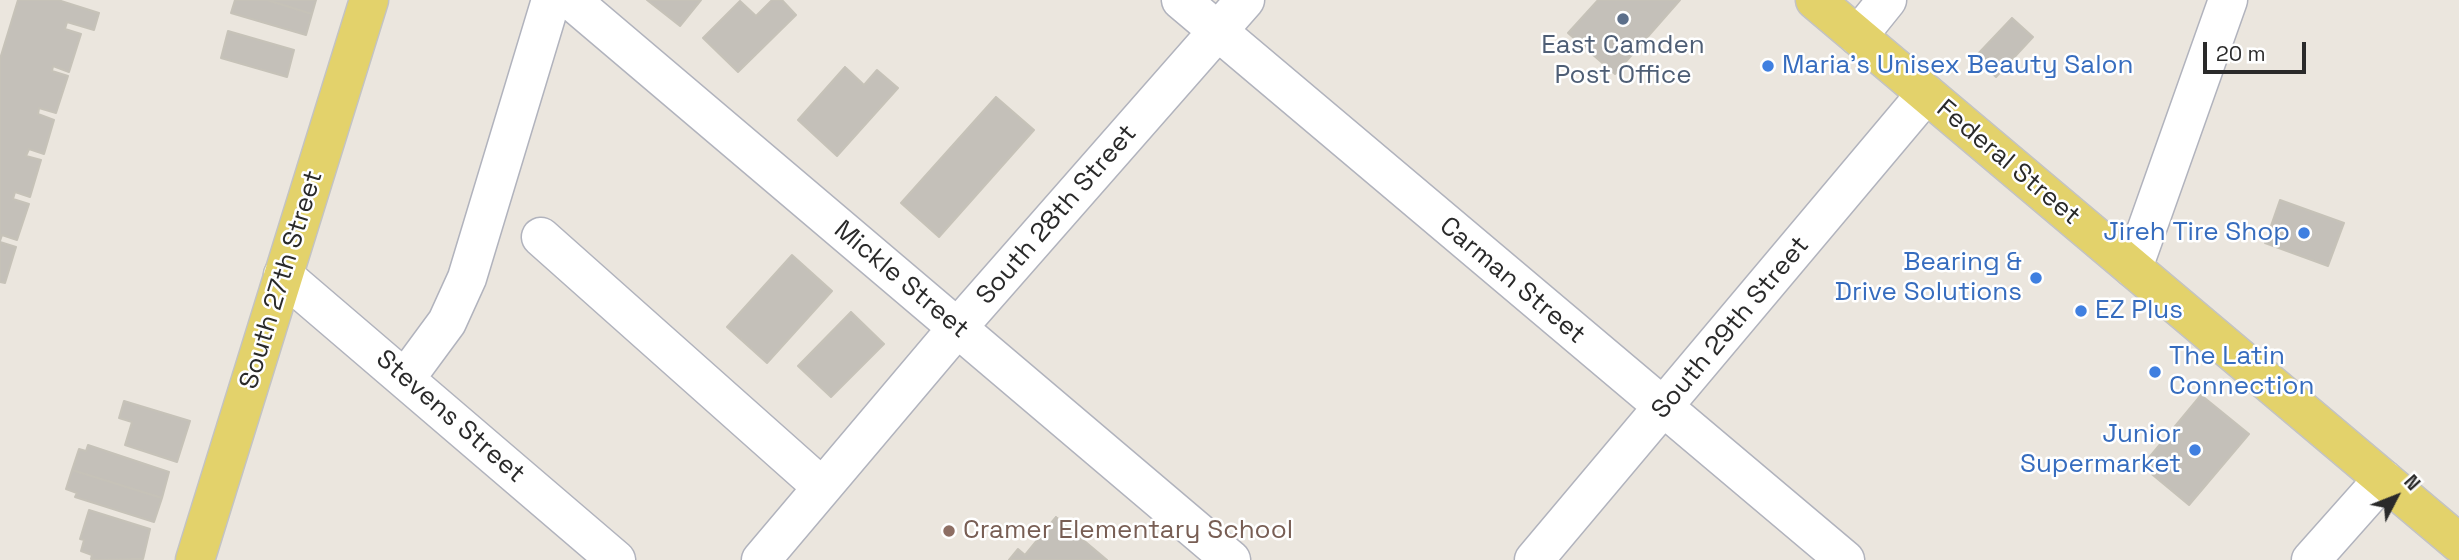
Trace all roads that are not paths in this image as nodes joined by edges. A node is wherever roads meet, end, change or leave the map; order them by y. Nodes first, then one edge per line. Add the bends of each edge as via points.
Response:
1 (369, 0) edge
2 (551, 0) edge
3 (570, 0) edge
4 (1181, 0) edge
5 (1245, 0) edge
6 (1815, 0) edge
7 (1887, 0) edge
8 (2228, 0) edge
9 (1219, 32) junction
10 (1858, 36) junction
11 (1926, 94) junction
12 (541, 237) dead end
13 (2133, 268) junction
14 (283, 275) junction
15 (958, 327) junction
16 (405, 379) junction
17 (1664, 409) junction
18 (2383, 479) junction
19 (822, 487) junction
20 (2459, 543) edge
21 (195, 560) edge
22 (617, 560) edge
23 (761, 560) edge
24 (1231, 560) edge
25 (1534, 560) edge
26 (1845, 560) edge
27 (2311, 560) edge

1 - 14 main road, South 27th Street
2 - 16 street via 467,278 447,323
3 - 15 street, Mickle Street
4 - 9 street, Carman Street
5 - 9 street, South 28th Street
6 - 10 main road, Federal Street
7 - 10 street
8 - 13 street
9 - 15 street, South 28th Street
9 - 17 street, Carman Street
10 - 11 main road, Federal Street
11 - 13 main road, Federal Street
11 - 17 street, South 29th Street
12 - 19 street
13 - 18 main road, Federal Street
14 - 16 street, Stevens Street
14 - 21 main road, South 27th Street
15 - 19 street, South 28th Street
15 - 24 street, Mickle Street
16 - 22 street, Stevens Street
17 - 25 street, South 29th Street
17 - 26 street, Carman Street
18 - 20 main road, Federal Street
18 - 27 street
19 - 23 street, South 28th Street

